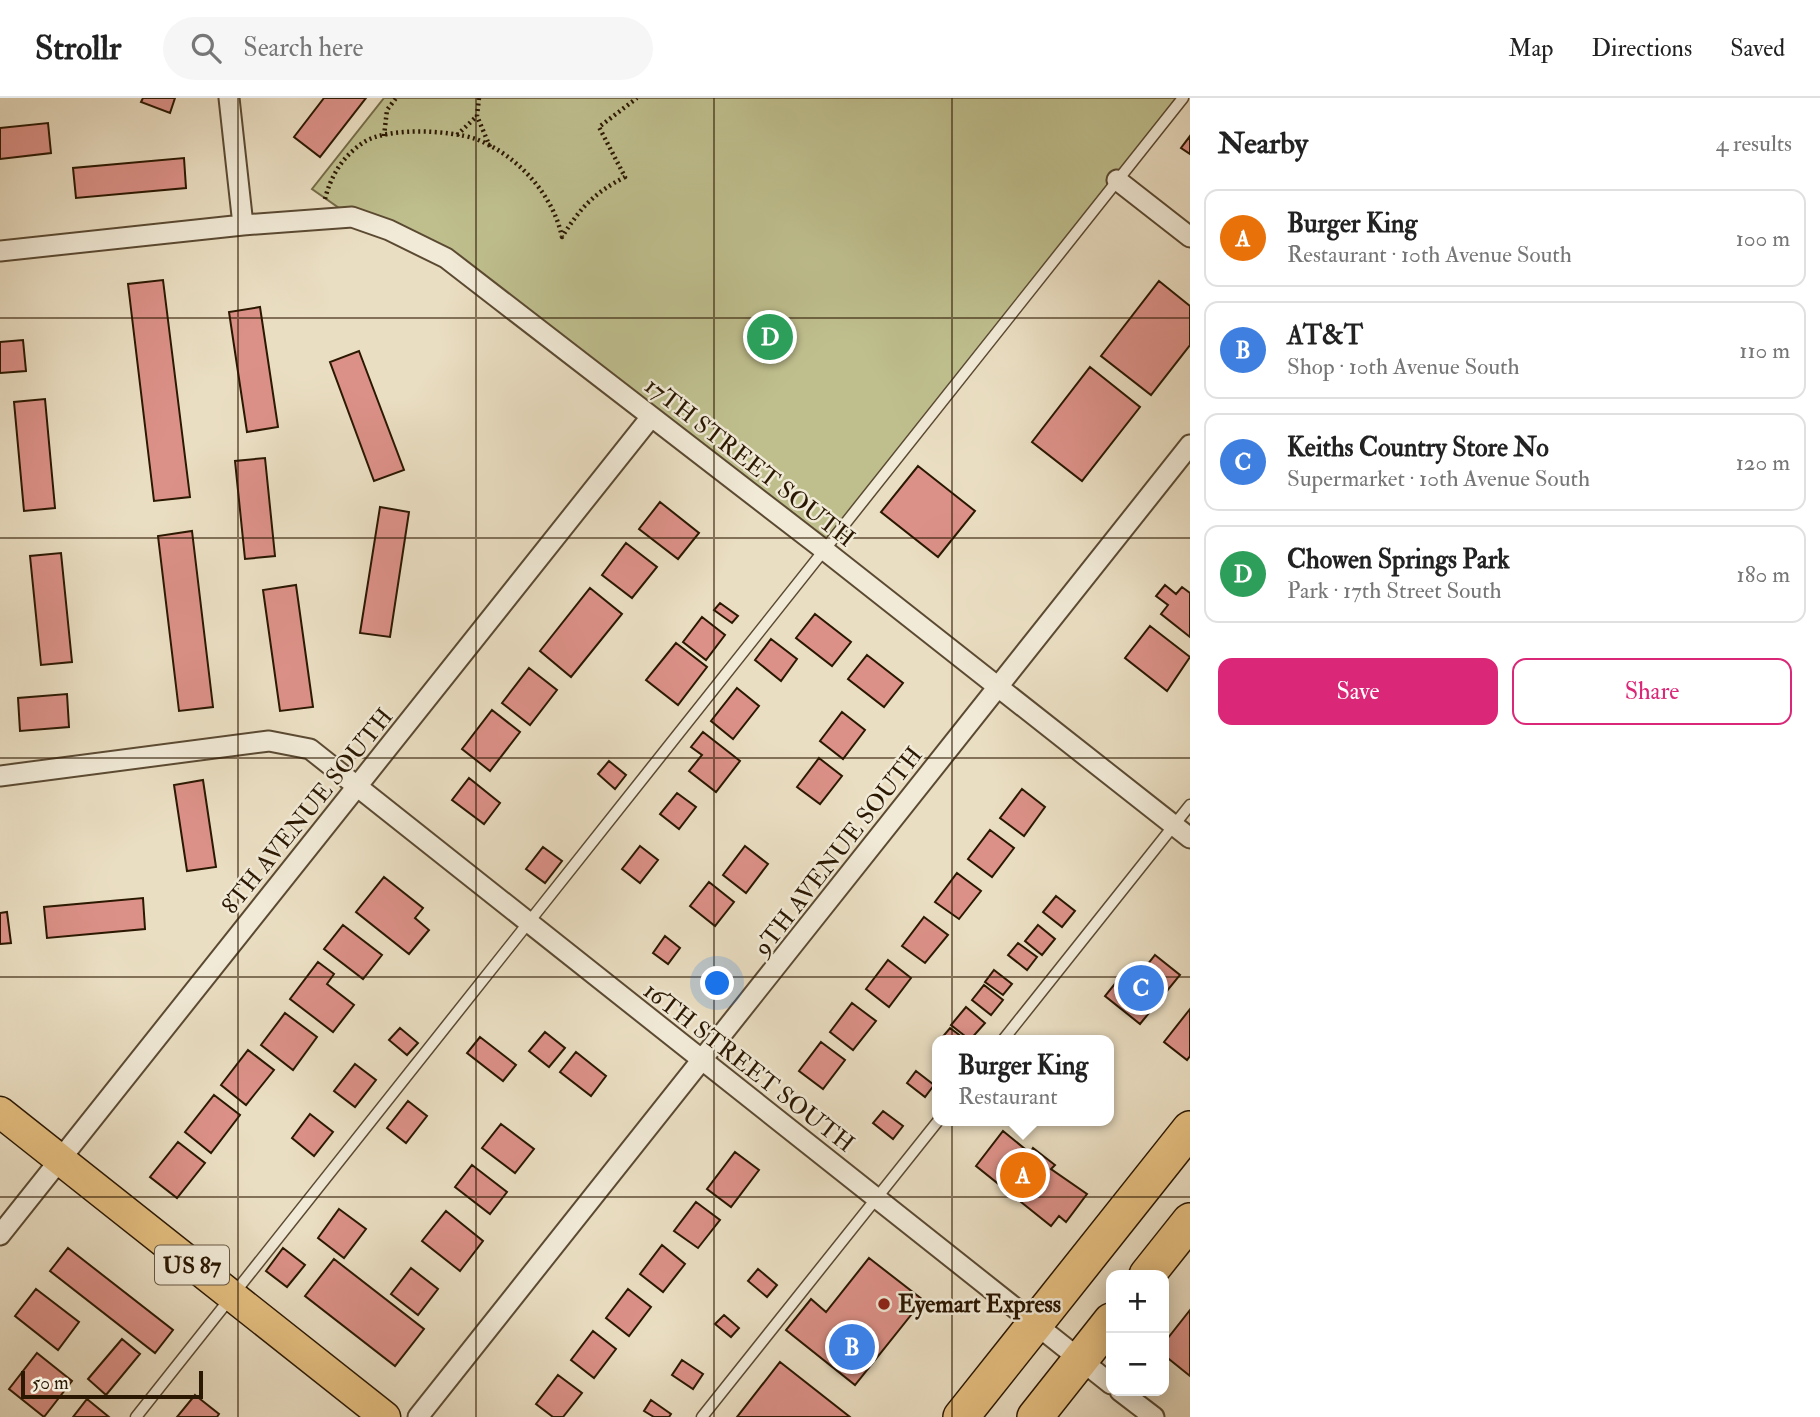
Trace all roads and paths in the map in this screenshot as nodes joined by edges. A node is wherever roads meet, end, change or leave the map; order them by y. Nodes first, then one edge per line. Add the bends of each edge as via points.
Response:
1 (229, 98) edge
2 (396, 98) edge
3 (479, 98) edge
4 (637, 98) edge
5 (1183, 98) edge
6 (477, 116) junction
7 (456, 135) junction
8 (384, 137) junction
9 (490, 148) junction
10 (1117, 180) junction
11 (320, 220) junction
12 (243, 225) junction
13 (1190, 237) edge
14 (0, 251) edge
15 (652, 416) junction
16 (1190, 445) edge
17 (823, 549) junction
18 (998, 689) junction
19 (0, 776) edge
20 (358, 786) junction
21 (1190, 805) edge
22 (1174, 826) junction
23 (1190, 838) edge
24 (529, 922) junction
25 (1007, 1035) edge
26 (702, 1063) junction
27 (0, 1112) edge
28 (934, 1126) edge
29 (1190, 1129) edge
30 (60, 1160) junction
31 (877, 1198) junction
32 (1190, 1221) edge
33 (0, 1235) edge
34 (1151, 1270) edge
35 (232, 1296) junction
36 (1034, 1323) junction
37 (1106, 1327) edge
38 (1080, 1360) junction
39 (1106, 1380) edge
40 (1127, 1396) edge
41 (136, 1417) edge
42 (384, 1417) edge
43 (418, 1417) edge
44 (702, 1417) edge
45 (961, 1417) edge
46 (1035, 1417) edge
47 (1154, 1417) edge

1 - 12 street
2 - 8 path via 387,110
3 - 6 path
4 - 9 path via 599,127 625,177 599,191 562,237 539,184
5 - 10 lane
6 - 7 path
6 - 9 path
7 - 8 path via 404,132
7 - 9 path
8 - 11 path via 365,141 341,162 329,181
10 - 13 street
10 - 17 lane
11 - 12 street, 17TH STREET SOUTH
11 - 15 street, 17TH STREET SOUTH via 352,217 446,258
12 - 14 street, 17TH STREET SOUTH
15 - 17 street, 17TH STREET SOUTH
15 - 20 street, 8TH AVENUE SOUTH
16 - 18 street, 9TH AVENUE SOUTH
17 - 18 street, 17TH STREET SOUTH
17 - 24 lane
18 - 22 street, 17TH STREET SOUTH
18 - 26 street, 9TH AVENUE SOUTH
19 - 20 street, 16TH STREET SOUTH via 269,741 310,749
20 - 24 street, 16TH STREET SOUTH
20 - 30 street, 8TH AVENUE SOUTH
21 - 22 lane
22 - 23 street, 17TH STREET SOUTH
22 - 25 lane
24 - 26 street, 16TH STREET SOUTH
24 - 35 lane
26 - 31 street, 16TH STREET SOUTH
26 - 43 street, 9TH AVENUE SOUTH
27 - 30 main road, US 87
28 - 31 lane
29 - 36 highway
30 - 33 street, 8TH AVENUE SOUTH
30 - 35 main road, US 87
31 - 36 street, 16TH STREET SOUTH
31 - 44 lane
32 - 34 highway
35 - 41 lane
35 - 42 main road, US 87
36 - 38 street, 16TH STREET SOUTH
36 - 45 highway
37 - 38 highway
38 - 39 street, 16TH STREET SOUTH
38 - 46 highway
40 - 47 street

